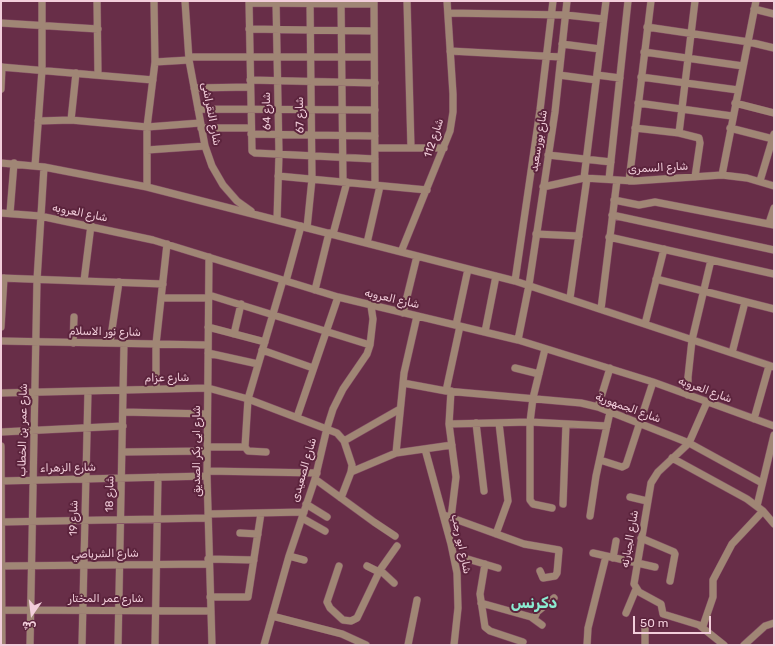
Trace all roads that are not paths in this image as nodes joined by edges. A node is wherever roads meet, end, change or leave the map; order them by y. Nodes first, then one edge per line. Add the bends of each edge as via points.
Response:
1 (42, 1) edge
2 (97, 1) edge
3 (154, 1) edge
4 (185, 1) edge
5 (407, 1) edge
6 (447, 1) edge
7 (553, 1) edge
8 (567, 1) edge
9 (606, 1) edge
10 (628, 1) edge
11 (651, 1) edge
12 (695, 1) edge
13 (756, 1) edge
14 (249, 2) edge
15 (276, 2) edge
16 (310, 2) edge
17 (341, 2) edge
18 (374, 2) edge
19 (754, 9) junction
20 (448, 13) junction
21 (551, 14) junction
22 (566, 14) junction
23 (774, 14) edge
24 (604, 19) junction
25 (1, 23) edge
26 (42, 26) junction
27 (648, 27) junction
28 (98, 29) junction
29 (249, 29) junction
30 (277, 30) junction
31 (310, 30) junction
32 (341, 31) junction
33 (374, 31) junction
34 (690, 33) junction
35 (748, 42) junction
36 (562, 44) junction
37 (774, 48) edge
38 (600, 49) junction
39 (450, 51) junction
40 (644, 52) junction
41 (374, 56) junction
42 (546, 56) junction
43 (250, 57) junction
44 (277, 57) junction
45 (310, 57) junction
46 (342, 57) junction
47 (561, 57) junction
48 (687, 58) junction
49 (189, 59) junction
50 (155, 62) junction
51 (743, 66) junction
52 (2, 67) edge
53 (42, 70) junction
54 (76, 73) junction
55 (98, 75) junction
56 (559, 75) junction
57 (641, 77) junction
58 (596, 78) junction
59 (620, 78) junction
60 (153, 80) junction
61 (278, 81) junction
62 (311, 82) junction
63 (342, 82) junction
64 (374, 83) junction
65 (685, 83) junction
66 (250, 84) junction
67 (194, 88) junction
68 (1, 89) edge
69 (738, 90) junction
70 (638, 103) junction
71 (735, 103) junction
72 (198, 109) junction
73 (250, 109) junction
74 (278, 109) junction
75 (682, 109) junction
76 (311, 110) junction
77 (342, 110) junction
78 (375, 110) junction
79 (540, 110) junction
80 (555, 112) junction
81 (774, 113) edge
82 (732, 116) junction
83 (71, 120) junction
84 (539, 120) junction
85 (38, 121) junction
86 (553, 122) junction
87 (201, 126) junction
88 (147, 127) junction
89 (635, 128) junction
90 (730, 128) junction
91 (251, 131) junction
92 (278, 134) junction
93 (679, 134) junction
94 (311, 135) junction
95 (342, 135) junction
96 (375, 136) junction
97 (773, 137) edge
98 (205, 146) junction
99 (375, 148) junction
100 (411, 148) junction
101 (444, 148) junction
102 (772, 149) edge
103 (147, 150) junction
104 (279, 154) junction
105 (548, 155) junction
106 (312, 156) junction
107 (342, 157) junction
108 (375, 159) junction
109 (586, 160) junction
110 (611, 162) junction
111 (1, 163) edge
112 (14, 163) junction
113 (35, 166) junction
114 (44, 167) junction
115 (278, 176) junction
116 (722, 176) junction
117 (695, 177) junction
118 (586, 178) junction
119 (312, 179) junction
120 (609, 179) junction
121 (617, 180) junction
122 (760, 180) junction
123 (629, 181) junction
124 (345, 182) junction
125 (378, 185) junction
126 (774, 186) edge
127 (147, 187) junction
128 (543, 187) junction
129 (427, 190) junction
130 (527, 196) junction
131 (542, 198) junction
132 (614, 200) junction
133 (774, 208) edge
134 (1, 213) edge
135 (10, 213) junction
136 (254, 213) junction
137 (612, 215) junction
138 (40, 216) junction
139 (277, 220) junction
140 (772, 224) edge
141 (91, 225) junction
142 (304, 227) junction
143 (331, 234) junction
144 (536, 234) junction
145 (579, 236) junction
146 (609, 237) junction
147 (367, 243) junction
148 (167, 244) junction
149 (664, 249) junction
150 (774, 250) edge
151 (401, 252) junction
152 (417, 256) junction
153 (209, 257) junction
154 (711, 260) junction
155 (468, 269) junction
156 (774, 274) edge
157 (496, 276) junction
158 (3, 278) edge
159 (656, 279) junction
160 (37, 280) junction
161 (284, 280) junction
162 (84, 281) junction
163 (515, 281) junction
164 (119, 282) junction
165 (163, 284) junction
166 (529, 285) junction
167 (315, 290) junction
168 (704, 291) junction
169 (209, 296) junction
170 (338, 297) junction
171 (161, 298) junction
172 (570, 298) junction
173 (745, 302) junction
174 (241, 304) junction
175 (371, 306) junction
176 (601, 309) junction
177 (774, 309) edge
178 (273, 313) junction
179 (403, 313) junction
180 (417, 316) junction
181 (74, 317) dead end
182 (645, 324) junction
183 (458, 325) junction
184 (1, 327) edge
185 (208, 327) junction
186 (326, 331) junction
187 (485, 332) junction
188 (234, 334) junction
189 (518, 340) junction
190 (692, 340) junction
191 (1, 341) edge
192 (36, 342) junction
193 (73, 342) junction
194 (264, 342) junction
195 (110, 343) junction
196 (124, 343) junction
197 (156, 344) junction
198 (208, 345) junction
199 (370, 345) junction
200 (545, 348) junction
201 (262, 350) junction
202 (208, 353) junction
203 (732, 354) junction
204 (258, 364) junction
205 (771, 367) edge
206 (313, 368) junction
207 (514, 368) dead end
208 (610, 368) junction
209 (539, 374) junction
210 (653, 382) junction
211 (403, 383) junction
212 (208, 388) junction
213 (156, 389) junction
214 (123, 390) junction
215 (88, 391) junction
216 (449, 391) junction
217 (35, 392) junction
218 (1, 393) edge
219 (688, 395) junction
220 (533, 398) junction
221 (248, 399) junction
222 (707, 402) junction
223 (598, 407) junction
224 (400, 409) junction
225 (123, 412) junction
226 (610, 412) junction
227 (208, 414) junction
228 (297, 417) junction
229 (754, 419) junction
230 (530, 422) junction
231 (476, 423) junction
232 (499, 423) junction
233 (450, 424) junction
234 (566, 424) junction
235 (640, 424) junction
236 (774, 424) edge
237 (123, 426) junction
238 (607, 426) junction
239 (88, 428) junction
240 (327, 428) junction
241 (34, 431) junction
242 (1, 432) edge
243 (774, 435) edge
244 (344, 441) junction
245 (689, 442) junction
246 (452, 445) junction
247 (1, 446) edge
248 (245, 447) junction
249 (207, 449) junction
250 (426, 449) junction
251 (122, 452) junction
252 (266, 452) dead end
253 (396, 453) junction
254 (672, 458) junction
255 (600, 460) junction
256 (351, 472) junction
257 (207, 474) junction
258 (316, 476) junction
259 (158, 477) junction
260 (122, 478) junction
261 (86, 479) junction
262 (33, 480) junction
263 (1, 481) edge
264 (762, 483) junction
265 (484, 491) dead end
266 (630, 497) dead end
267 (341, 498) junction
268 (647, 501) junction
269 (563, 504) dead end
270 (552, 508) dead end
271 (760, 508) junction
272 (304, 511) junction
273 (261, 513) junction
274 (208, 516) junction
275 (590, 516) dead end
276 (327, 517) dead end
277 (447, 517) junction
278 (121, 519) junction
279 (157, 519) junction
280 (85, 520) junction
281 (32, 521) junction
282 (1, 522) edge
283 (774, 524) edge
284 (325, 532) dead end
285 (240, 533) dead end
286 (258, 534) junction
287 (496, 534) junction
288 (395, 536) dead end
289 (640, 538) junction
290 (616, 541) dead end
291 (397, 546) dead end
292 (593, 553) dead end
293 (454, 555) junction
294 (289, 556) junction
295 (609, 557) junction
296 (254, 560) junction
297 (304, 560) dead end
298 (208, 562) junction
299 (636, 563) junction
300 (485, 564) junction
301 (120, 565) junction
302 (156, 565) junction
303 (1, 566) edge
304 (31, 566) junction
305 (84, 566) junction
306 (339, 566) dead end
307 (367, 566) dead end
308 (655, 567) dead end
309 (498, 568) dead end
310 (380, 571) junction
311 (540, 571) dead end
312 (670, 581) dead end
313 (394, 583) dead end
314 (636, 589) junction
315 (210, 597) junction
316 (554, 598) dead end
317 (416, 600) dead end
318 (481, 603) junction
319 (1, 610) edge
320 (30, 610) junction
321 (83, 610) junction
322 (119, 610) junction
323 (156, 610) junction
324 (211, 610) junction
325 (626, 613) dead end
326 (272, 616) junction
327 (534, 618) junction
328 (343, 620) junction
329 (645, 622) dead end
330 (773, 624) edge
331 (542, 625) dead end
332 (703, 626) junction
333 (338, 633) junction
334 (523, 642) dead end
335 (2, 645) edge
336 (30, 645) edge
337 (82, 645) edge
338 (118, 645) edge
339 (155, 645) edge
340 (212, 645) edge
341 (264, 645) edge
342 (366, 645) edge
343 (408, 645) edge
344 (454, 645) edge
345 (587, 645) edge
346 (645, 645) edge
347 (724, 645) edge
348 (744, 645) edge

1 - 26 street
2 - 28 street
3 - 50 street
4 - 49 street, شارع النقراشى
5 - 100 street
6 - 20 street, شارع 112
7 - 21 street, شارع بورسعيد
8 - 22 street, شارع بورسعيد
9 - 24 street
10 - 59 street
11 - 27 street
12 - 34 street
13 - 19 street
14 - 15 street
14 - 29 street
15 - 16 street
15 - 30 street, شارع 64
16 - 17 street
16 - 31 street, شارع 67
17 - 18 street
17 - 32 street
18 - 33 street
19 - 23 street
19 - 35 street
20 - 21 street
20 - 39 street, شارع 112
21 - 22 street
21 - 42 street, شارع بورسعيد
22 - 24 street
22 - 36 street, شارع بورسعيد
24 - 38 street
25 - 26 street
26 - 28 street
26 - 53 street
27 - 34 street
27 - 40 street
28 - 55 street
29 - 30 street
29 - 43 street
30 - 31 street
30 - 44 street, شارع 64
31 - 32 street
31 - 45 street, شارع 67
32 - 33 street
32 - 46 street
33 - 41 street
34 - 35 street
34 - 48 street
35 - 37 street
35 - 51 street
36 - 38 street
36 - 47 street, شارع بورسعيد
38 - 58 street
39 - 42 street
39 - 101 street, شارع 112 via 453,112
40 - 48 street
40 - 57 street
41 - 46 street
41 - 64 street
42 - 47 street
42 - 79 street, شارع بورسعيد
43 - 44 street
43 - 49 street
43 - 66 street
44 - 45 street
44 - 61 street, شارع 64
45 - 46 street
45 - 62 street, شارع 67
46 - 63 street
47 - 56 street, شارع بورسعيد
48 - 51 street
48 - 65 street
49 - 50 street
49 - 67 street, شارع النقراشى
50 - 60 street
51 - 69 street
52 - 53 street
52 - 68 street
53 - 54 street
53 - 85 street
54 - 55 street
54 - 83 street
55 - 60 street
56 - 58 street
56 - 80 street, شارع بورسعيد
57 - 65 street
57 - 70 street
58 - 59 street
58 - 109 street
59 - 110 street
60 - 88 street
61 - 62 street
61 - 66 street
61 - 74 street, شارع 64
62 - 63 street
62 - 76 street, شارع 67
63 - 64 street
63 - 77 street
64 - 78 street
65 - 69 street
65 - 75 street
66 - 67 street
66 - 73 street
67 - 72 street, شارع النقراشى
69 - 71 street
70 - 75 street
70 - 89 street
71 - 81 street
71 - 82 street
72 - 73 street
72 - 87 street, شارع النقراشى
73 - 74 street
73 - 91 street
74 - 76 street
74 - 92 street, شارع 64
75 - 82 street
75 - 93 street
76 - 77 street
76 - 94 street, شارع 67
77 - 78 street
77 - 95 street
78 - 96 street
79 - 80 street
79 - 84 street, شارع بورسعيد
80 - 86 street, شارع بورسعيد
82 - 90 street
83 - 85 street
83 - 88 street
84 - 86 street
84 - 130 street, شارع بورسعيد
85 - 113 street
86 - 105 street, شارع بورسعيد
87 - 88 street
87 - 91 street
87 - 98 street, شارع النقراشى
88 - 103 street
89 - 93 street
89 - 123 street
90 - 97 street
90 - 116 street
91 - 92 street
91 - 104 street via 252,151
92 - 94 street
92 - 104 street, شارع 64
93 - 117 street via 700,140
94 - 95 street
94 - 106 street, شارع 67
95 - 96 street
95 - 107 street
96 - 99 street
97 - 102 street
98 - 103 street
98 - 136 street, شارع النقراشى via 222,185 237,201
99 - 100 street
99 - 108 street
100 - 101 street
101 - 129 street, شارع 112
102 - 122 street
103 - 127 street
104 - 106 street
104 - 115 street, شارع 64
105 - 109 street
105 - 128 street, شارع بورسعيد
106 - 107 street
106 - 119 street, شارع 67
107 - 108 street
107 - 124 street
108 - 125 street
109 - 110 street
109 - 118 street
110 - 120 street
111 - 112 street
112 - 113 street
112 - 135 street
113 - 114 street
114 - 127 street
114 - 138 street, شارع عمر بن الخطاب
115 - 119 street
115 - 139 street, شارع 64
116 - 117 street, شارع السمرى
116 - 122 street, شارع السمرى
117 - 123 street, شارع السمرى
118 - 120 street, شارع السمرى
118 - 128 street, شارع السمرى
118 - 145 street
119 - 124 street
119 - 142 street, شارع 67
120 - 121 street, شارع السمرى
121 - 123 street, شارع السمرى
121 - 132 street
122 - 126 street, شارع السمرى
124 - 125 street
124 - 143 street
125 - 129 street
125 - 147 street
127 - 136 street
128 - 131 street, شارع بورسعيد
129 - 151 street, شارع 112
130 - 131 street
130 - 163 street, شارع بورسعيد
131 - 144 street, شارع بورسعيد
132 - 137 street
132 - 140 street via 639,204 655,202
133 - 140 street
134 - 135 street, شارع العروبه
135 - 138 street, شارع العروبه
136 - 139 street
137 - 146 street
137 - 150 street
138 - 141 street, شارع العروبه
138 - 160 street, شارع عمر بن الخطاب
139 - 142 street
141 - 148 street, شارع العروبه
141 - 162 street
142 - 143 street
142 - 161 street, شارع 67
143 - 147 street
143 - 167 street
144 - 145 street
144 - 166 street, شارع بورسعيد
145 - 172 street
146 - 149 street
146 - 176 street
147 - 151 street
148 - 153 street, شارع العروبه
148 - 165 street
149 - 154 street
149 - 159 street
151 - 152 street
152 - 155 street
152 - 179 street
153 - 161 street, شارع العروبه
153 - 169 street, شارع ابى بكر الصديق
154 - 156 street
154 - 168 street
155 - 157 street
155 - 183 street
157 - 163 street
157 - 187 street
158 - 160 street
158 - 184 street
159 - 168 street
159 - 182 street
160 - 162 street
160 - 192 street, شارع عمر بن الخطاب
161 - 167 street, شارع العروبه
161 - 178 street, شارع 67
162 - 164 street
163 - 166 street
164 - 165 street
164 - 195 street
165 - 171 street
166 - 172 street
166 - 189 street, شارع بورسعيد
167 - 170 street, شارع العروبه
168 - 173 street
168 - 190 street
169 - 171 street
169 - 174 street
169 - 185 street, شارع ابى بكر الصديق
170 - 175 street, شارع العروبه
170 - 186 street
171 - 197 street
172 - 176 street
173 - 177 street
173 - 203 street
174 - 178 street
174 - 188 street
175 - 179 street, شارع العروبه
175 - 199 street, شارع الصعيدى via 373,319
176 - 182 street
178 - 186 street
178 - 194 street, شارع 67
179 - 180 street, شارع العروبه
180 - 183 street, شارع العروبه
180 - 211 street via 405,363
181 - 193 street
182 - 190 street
183 - 187 street, شارع العروبه
183 - 216 street
185 - 188 street
185 - 198 street, شارع ابى بكر الصديق
186 - 199 street
186 - 206 street
187 - 189 street, شارع العروبه
188 - 194 street
189 - 200 street, شارع العروبه
190 - 203 street
190 - 219 street
191 - 192 street, شارع نور الاسلام
192 - 193 street, شارع نور الاسلام
192 - 217 street, شارع عمر بن الخطاب
193 - 195 street, شارع نور الاسلام
194 - 201 street, شارع 67
195 - 196 street, شارع نور الاسلام
196 - 197 street, شارع نور الاسلام
196 - 214 street, شارع 18
197 - 198 street, شارع نور الاسلام
197 - 213 street
198 - 202 street, شارع ابى بكر الصديق
199 - 240 street, شارع الصعيدى via 367,354 343,390
200 - 208 street, شارع العروبه
200 - 209 street
201 - 204 street, شارع 67
201 - 206 street
202 - 204 street
202 - 212 street, شارع ابى بكر الصديق
203 - 205 street
204 - 221 street, شارع 67
205 - 229 street
206 - 228 street
207 - 209 street
208 - 210 street, شارع العروبه
208 - 223 street
209 - 220 street
210 - 219 street, شارع العروبه
210 - 235 street
211 - 216 street, شارع الجمهورية
211 - 224 street
212 - 213 street, شارع عزام
212 - 221 street, شارع عزام
212 - 227 street, شارع ابى بكر الصديق
213 - 214 street, شارع عزام
214 - 215 street, شارع عزام
214 - 225 street, شارع 18
215 - 217 street, شارع عزام
215 - 239 street, شارع 19
216 - 220 street, شارع الجمهورية
216 - 233 street
217 - 218 street, شارع عزام
217 - 241 street, شارع عمر بن الخطاب
219 - 222 street, شارع العروبه
220 - 223 street, شارع الجمهورية
220 - 230 street
221 - 228 street, شارع عزام
221 - 248 street, شارع 67
222 - 229 street, شارع العروبه
222 - 245 street, شارع الجبارنه
223 - 226 street, شارع الجمهورية
224 - 244 street
224 - 253 street
225 - 227 street
225 - 237 street, شارع 18
226 - 235 street, شارع الجمهورية
226 - 238 street
227 - 249 street, شارع ابى بكر الصديق
228 - 240 street, شارع عزام
229 - 236 street, شارع العروبه
230 - 232 street
230 - 234 street
230 - 270 street via 530,500 532,504
231 - 232 street
231 - 233 street
231 - 265 street
232 - 287 street via 508,501
233 - 246 street
234 - 238 street
234 - 269 street
235 - 245 street, شارع الجمهورية
235 - 255 street via 625,466
237 - 239 street
237 - 251 street, شارع 18
238 - 255 street
239 - 241 street
239 - 261 street, شارع 19
240 - 244 street, شارع عزام via 337,433
240 - 258 street, شارع الصعيدى
241 - 242 street
241 - 262 street, شارع عمر بن الخطاب
243 - 264 street
244 - 256 street via 351,460
245 - 254 street, شارع الجبارنه
245 - 264 street, شارع الجمهورية
246 - 250 street
246 - 277 street via 456,477
247 - 263 street
248 - 249 street
248 - 252 street via 248,451
249 - 251 street
249 - 257 street, شارع ابى بكر الصديق
250 - 253 street
250 - 277 street, شارع ابو رجب
251 - 260 street, شارع 18
253 - 256 street
254 - 268 street, شارع الجبارنه via 654,477
254 - 271 street
255 - 275 street
256 - 267 street
257 - 258 street, شارع الزهراء
257 - 259 street, شارع الزهراء
257 - 274 street, شارع ابى بكر الصديق
258 - 267 street
258 - 272 street, شارع الصعيدى
259 - 260 street, شارع الزهراء
259 - 279 street
260 - 261 street, شارع الزهراء
260 - 278 street, شارع 18
261 - 262 street, شارع الزهراء
261 - 280 street, شارع 19
262 - 263 street, شارع الزهراء
262 - 281 street, شارع عمر بن الخطاب
263 - 282 street
264 - 271 street
266 - 268 street
267 - 288 street
268 - 289 street, شارع الجبارنه
271 - 283 street
271 - 332 street via 732,544 714,577 713,597
272 - 273 street
272 - 276 street
272 - 284 street
272 - 294 street, شارع الصعيدى
273 - 274 street
273 - 286 street
274 - 279 street
274 - 298 street, شارع ابى بكر الصديق
277 - 287 street
277 - 293 street, شارع ابو رجب
278 - 279 street
278 - 280 street
278 - 301 street, شارع 18
279 - 302 street
280 - 281 street
280 - 305 street, شارع 19
281 - 282 street
281 - 304 street, شارع عمر بن الخطاب
282 - 303 street
285 - 286 street
286 - 296 street
287 - 311 street via 534,547 559,550 556,575 543,578
289 - 299 street, شارع الجبارنه
289 - 312 street via 674,552
290 - 295 street
291 - 310 street
292 - 295 street
293 - 300 street
293 - 344 street, شارع ابو رجب via 458,608
294 - 297 street
294 - 326 street, شارع الصعيدى
295 - 299 street
295 - 345 street via 588,628
296 - 298 street, شارع الشرباصي
296 - 315 street via 248,597
298 - 302 street, شارع الشرباصي
298 - 315 street, شارع ابى بكر الصديق
299 - 308 street
299 - 314 street, شارع الجبارنه
300 - 309 street
300 - 318 street
301 - 302 street, شارع الشرباصي
301 - 305 street, شارع الشرباصي
301 - 322 street, شارع 18
302 - 323 street
303 - 304 street, شارع الشرباصي
303 - 319 street
304 - 305 street, شارع الشرباصي
304 - 320 street, شارع عمر بن الخطاب
305 - 321 street, شارع 19
306 - 328 street via 326,602
307 - 310 street
310 - 313 street
310 - 328 street via 357,618 351,621
314 - 325 street
314 - 332 street via 661,604 663,614
315 - 324 street, شارع ابى بكر الصديق
316 - 327 street via 537,612
317 - 343 street
318 - 327 street
318 - 334 street via 487,630
319 - 320 street, شارع عمر المختار
319 - 335 street
320 - 321 street, شارع عمر المختار
320 - 336 street, شارع عمر بن الخطاب
321 - 322 street, شارع عمر المختار
321 - 337 street, شارع 19
322 - 323 street, شارع عمر المختار
322 - 338 street, شارع 18
323 - 324 street, شارع عمر المختار
323 - 339 street
324 - 340 street, شارع ابى بكر الصديق
326 - 333 street
326 - 341 street, شارع الصعيدى
327 - 331 street
328 - 333 street
329 - 346 street
330 - 348 street via 765,626
332 - 347 street
333 - 342 street

